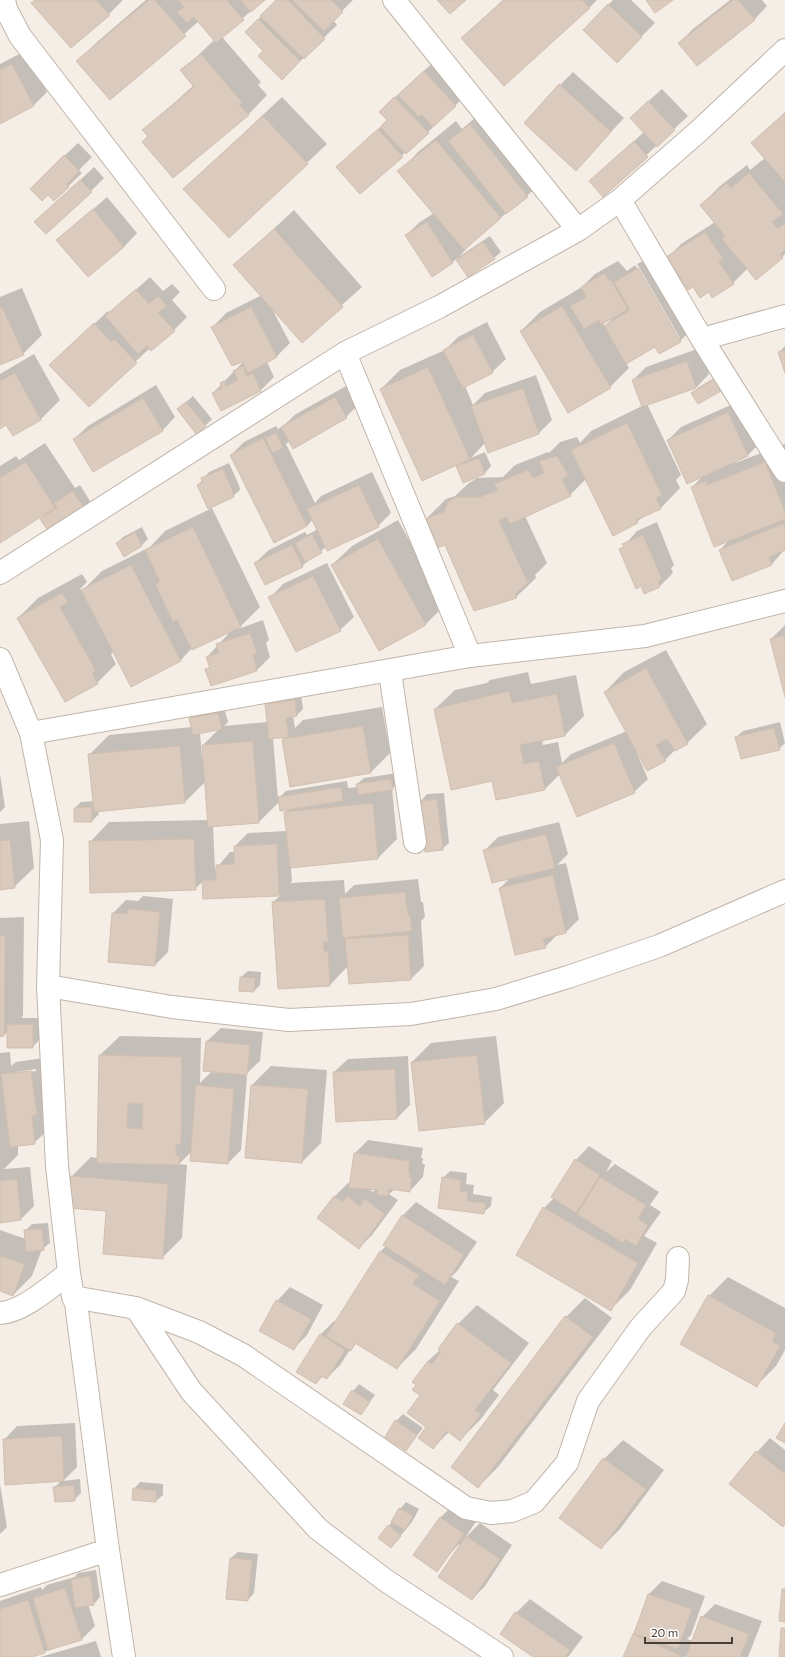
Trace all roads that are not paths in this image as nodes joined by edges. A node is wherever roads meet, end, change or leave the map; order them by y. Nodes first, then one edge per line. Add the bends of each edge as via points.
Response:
1 (4, 0) edge
2 (394, 0) edge
3 (785, 50) edge
4 (620, 200) junction
5 (578, 230) junction
6 (214, 289) dead end
7 (785, 316) edge
8 (702, 339) junction
9 (345, 353) junction
10 (785, 471) edge
11 (0, 573) edge
12 (785, 601) edge
13 (470, 656) junction
14 (0, 659) edge
15 (390, 672) junction
16 (30, 734) junction
17 (415, 842) dead end
18 (785, 891) edge
19 (48, 986) junction
20 (678, 1258) dead end
21 (69, 1273) junction
22 (73, 1297) junction
23 (136, 1308) junction
24 (0, 1313) edge
25 (108, 1550) junction
26 (0, 1586) edge
27 (124, 1657) edge
28 (502, 1657) edge

1 - 6 street via 20,36
2 - 5 street
3 - 4 street via 700,130
4 - 5 street
4 - 8 street
5 - 9 street via 440,307
7 - 8 street
8 - 10 street
9 - 11 street
9 - 13 street
12 - 13 street via 644,636
13 - 15 street
14 - 16 street
15 - 16 street
15 - 17 street
16 - 19 street via 52,840
18 - 19 street via 659,946 568,977 496,999 411,1014 289,1020 172,1007
19 - 21 street via 58,1166
20 - 23 street via 674,1291 641,1327 588,1401 567,1463 534,1502 512,1512 491,1513 466,1508 243,1356 199,1332
21 - 22 street
21 - 24 street via 30,1302 6,1313
22 - 23 street
22 - 25 street via 76,1303
23 - 28 street via 191,1391 318,1529 384,1580
25 - 26 street
25 - 27 street

